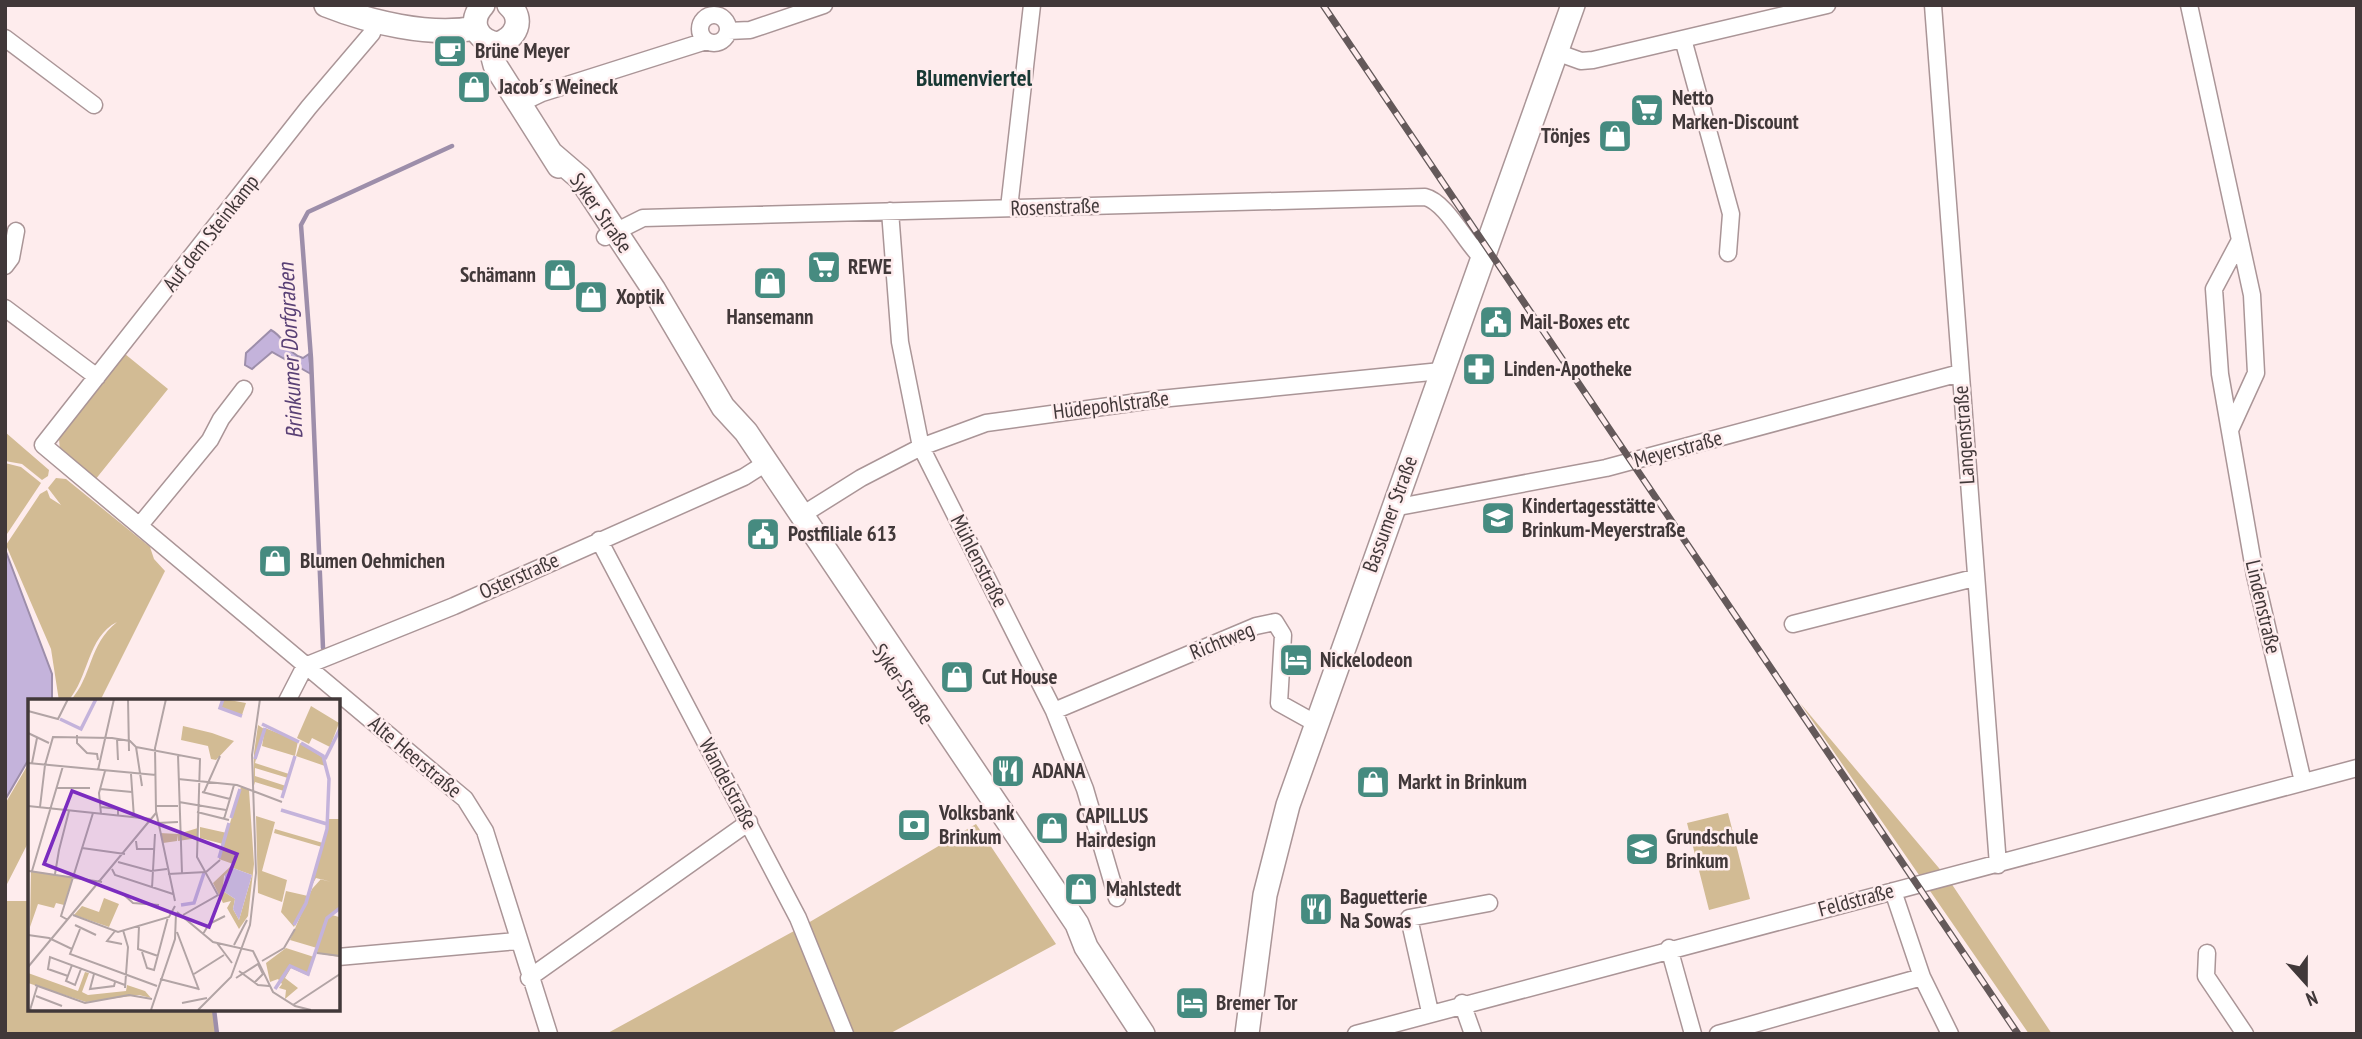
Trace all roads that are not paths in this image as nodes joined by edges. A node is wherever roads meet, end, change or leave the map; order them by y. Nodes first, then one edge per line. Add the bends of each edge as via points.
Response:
1 (326, 5) edge
2 (824, 5) edge
3 (1032, 5) edge
4 (1573, 5) edge
5 (1827, 5) edge
6 (1933, 5) edge
7 (2189, 5) edge
8 (513, 7) edge
9 (376, 20) junction
10 (482, 23) edge
11 (728, 31) junction
12 (1684, 39) junction
13 (706, 41) junction
14 (7, 43) edge
15 (1556, 52) junction
16 (519, 104) junction
17 (94, 105) dead end
18 (1009, 208) junction
19 (890, 211) junction
20 (16, 231) dead end
21 (610, 233) junction
22 (2239, 242) junction
23 (1728, 253) dead end
24 (1482, 258) junction
25 (5, 266) edge
26 (5, 308) edge
27 (1441, 371) junction
28 (1960, 373) junction
29 (97, 377) junction
30 (244, 389) dead end
31 (2230, 430) junction
32 (43, 445) joint
33 (921, 447) junction
34 (762, 466) junction
35 (1392, 508) junction
36 (802, 515) junction
37 (140, 525) junction
38 (599, 540) junction
39 (1974, 578) junction
40 (1793, 624) dead end
41 (305, 666) junction
42 (288, 699) edge
43 (1054, 711) junction
44 (1315, 723) junction
45 (2357, 768) edge
46 (2303, 782) junction
47 (749, 822) junction
48 (1998, 865) junction
49 (1893, 891) junction
50 (1117, 898) dead end
51 (1489, 903) dead end
52 (517, 941) junction
53 (1086, 947) junction
54 (1669, 948) junction
55 (2207, 953) dead end
56 (340, 957) edge
57 (1922, 977) junction
58 (529, 978) junction
59 (1462, 1003) junction
60 (1430, 1012) junction
61 (548, 1034) edge
62 (845, 1034) edge
63 (1143, 1034) edge
64 (1247, 1034) edge
65 (1356, 1034) edge
66 (1473, 1034) edge
67 (1693, 1034) edge
68 (1718, 1034) edge
69 (1950, 1034) edge
70 (2245, 1034) edge

1 - 9 street
2 - 11 street via 750,30
3 - 18 street
4 - 15 street, Bassumer Straße
5 - 12 street
6 - 28 street, Langenstraße
7 - 22 street
8 - 10 street via 517,27
9 - 10 street via 458,32
9 - 29 street, Auf dem Steinkamp via 372,33
10 - 16 street, Syker Straße
11 - 13 street via 720,42
11 - 13 street via 723,18 710,15 700,26
12 - 15 street via 1593,60 1581,61
12 - 23 street via 1731,214
13 - 16 street
14 - 17 street
15 - 24 street, Bassumer Straße
16 - 21 street, Syker Straße via 552,154 580,178
18 - 19 street, Rosenstraße
18 - 24 street, Rosenstraße via 1425,197 1441,205
19 - 21 street, Rosenstraße via 643,218
19 - 33 street, Mühlenstraße via 900,341
20 - 25 street
21 - 34 street, Syker Straße via 654,290 729,416 746,432
22 - 31 street via 2252,295 2256,373
22 - 31 street, Lindenstraße via 2214,289 2220,374
24 - 27 street, Bassumer Straße
26 - 29 street
27 - 33 street, Hüdepohlstraße via 1020,416
27 - 35 street, Bassumer Straße
28 - 35 street, Meyerstraße via 1606,468
28 - 39 street, Langenstraße
29 - 32 street, Auf dem Steinkamp
30 - 37 street via 210,440
31 - 46 street, Lindenstraße via 2255,575
32 - 37 street, Alte Heerstraße
33 - 36 street, Hüdepohlstraße
33 - 43 street, Mühlenstraße
34 - 36 street, Syker Straße
34 - 38 street, Osterstraße
34 - 53 street, Syker Straße via 1070,934
35 - 44 street, Bassumer Straße
36 - 53 street, Syker Straße via 1077,924
37 - 41 street, Alte Heerstraße
38 - 41 street, Osterstraße
38 - 47 street, Wandelstraße
39 - 40 street
39 - 48 street, Langenstraße
41 - 42 street
41 - 52 street, Alte Heerstraße via 450,784 477,813
43 - 44 street, Richtweg via 1275,622 1283,635 1279,703
43 - 50 street, Mühlenstraße via 1085,789
44 - 64 street, Bassumer Straße via 1274,848
45 - 46 street, Feldstraße
46 - 48 street, Feldstraße
47 - 58 street
47 - 62 street, Wandelstraße via 798,918
48 - 49 street, Feldstraße
49 - 54 street, Feldstraße
49 - 57 street
51 - 60 street via 1409,918
52 - 56 street
52 - 58 street, Alte Heerstraße
53 - 63 street, Syker Straße
54 - 59 street, Feldstraße
54 - 67 street
55 - 70 street via 2206,976
57 - 68 street
57 - 69 street
58 - 61 street, Alte Heerstraße
59 - 60 street, Feldstraße
59 - 66 street
60 - 65 street, Feldstraße

